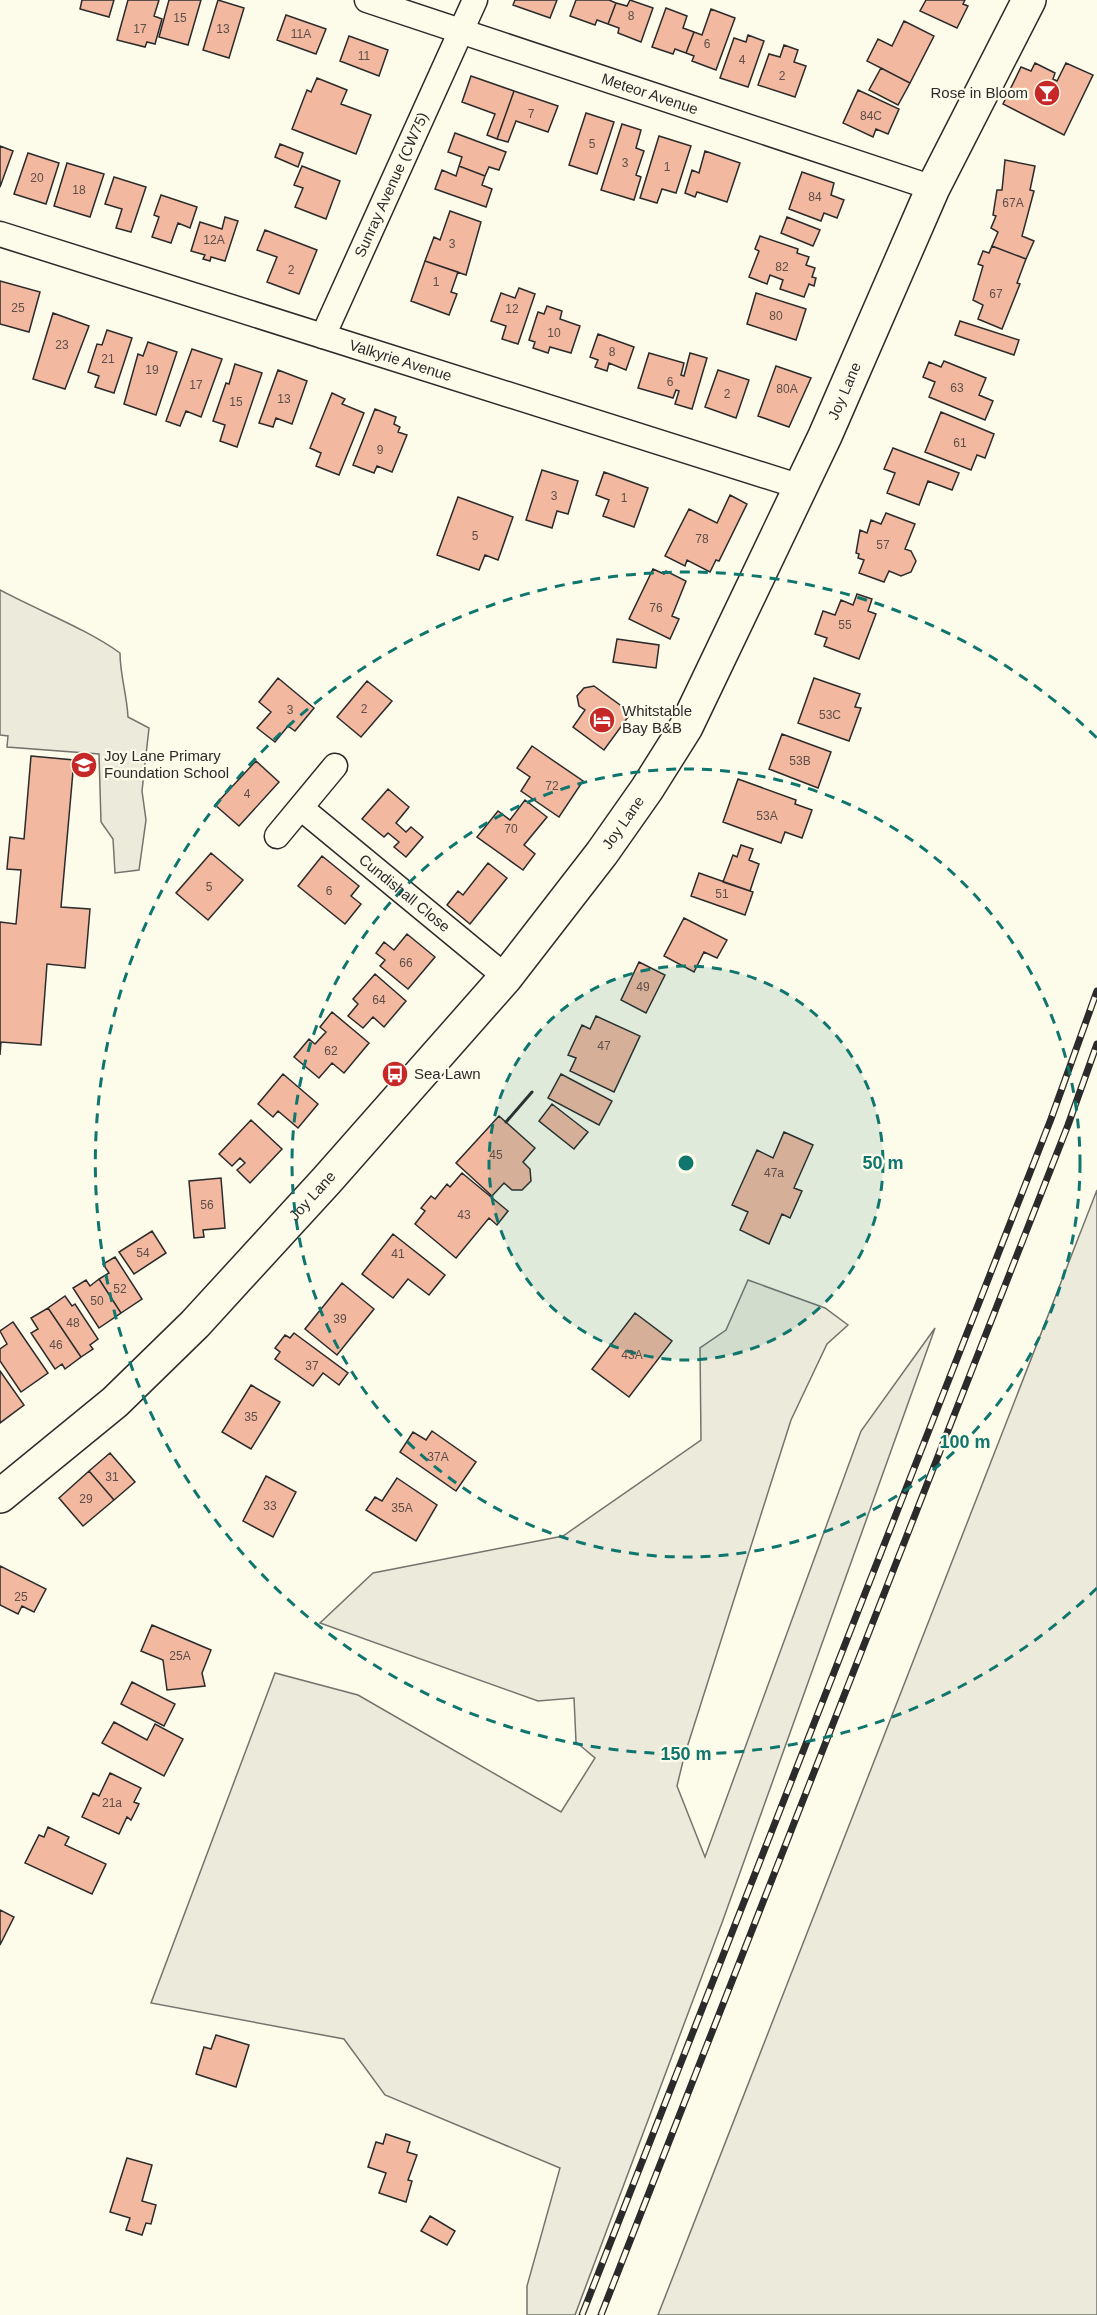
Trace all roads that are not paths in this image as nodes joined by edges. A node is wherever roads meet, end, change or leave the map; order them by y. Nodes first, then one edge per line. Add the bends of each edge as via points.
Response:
1 (367, 0) edge
2 (474, 0) edge
3 (1029, 0) edge
4 (461, 32) junction
5 (933, 188) junction
6 (0, 234) edge
7 (323, 336) junction
8 (801, 487) junction
9 (335, 766) dead end
10 (301, 808) junction
11 (277, 836) dead end
12 (506, 977) junction
13 (0, 1496) edge

1 - 4 street, Meteor Avenue
2 - 4 street, Sunray Avenue (CW75)
3 - 5 street, Joy Lane
4 - 5 street, Meteor Avenue
4 - 7 street, Sunray Avenue (CW75)
5 - 8 street, Joy Lane
6 - 7 street, Valkyrie Avenue
7 - 8 street, Valkyrie Avenue
8 - 12 street, Joy Lane via 686,727 602,853
9 - 10 street
10 - 11 street
10 - 12 street, Cundishall Close
12 - 13 street, Joy Lane via 195,1324 115,1402

